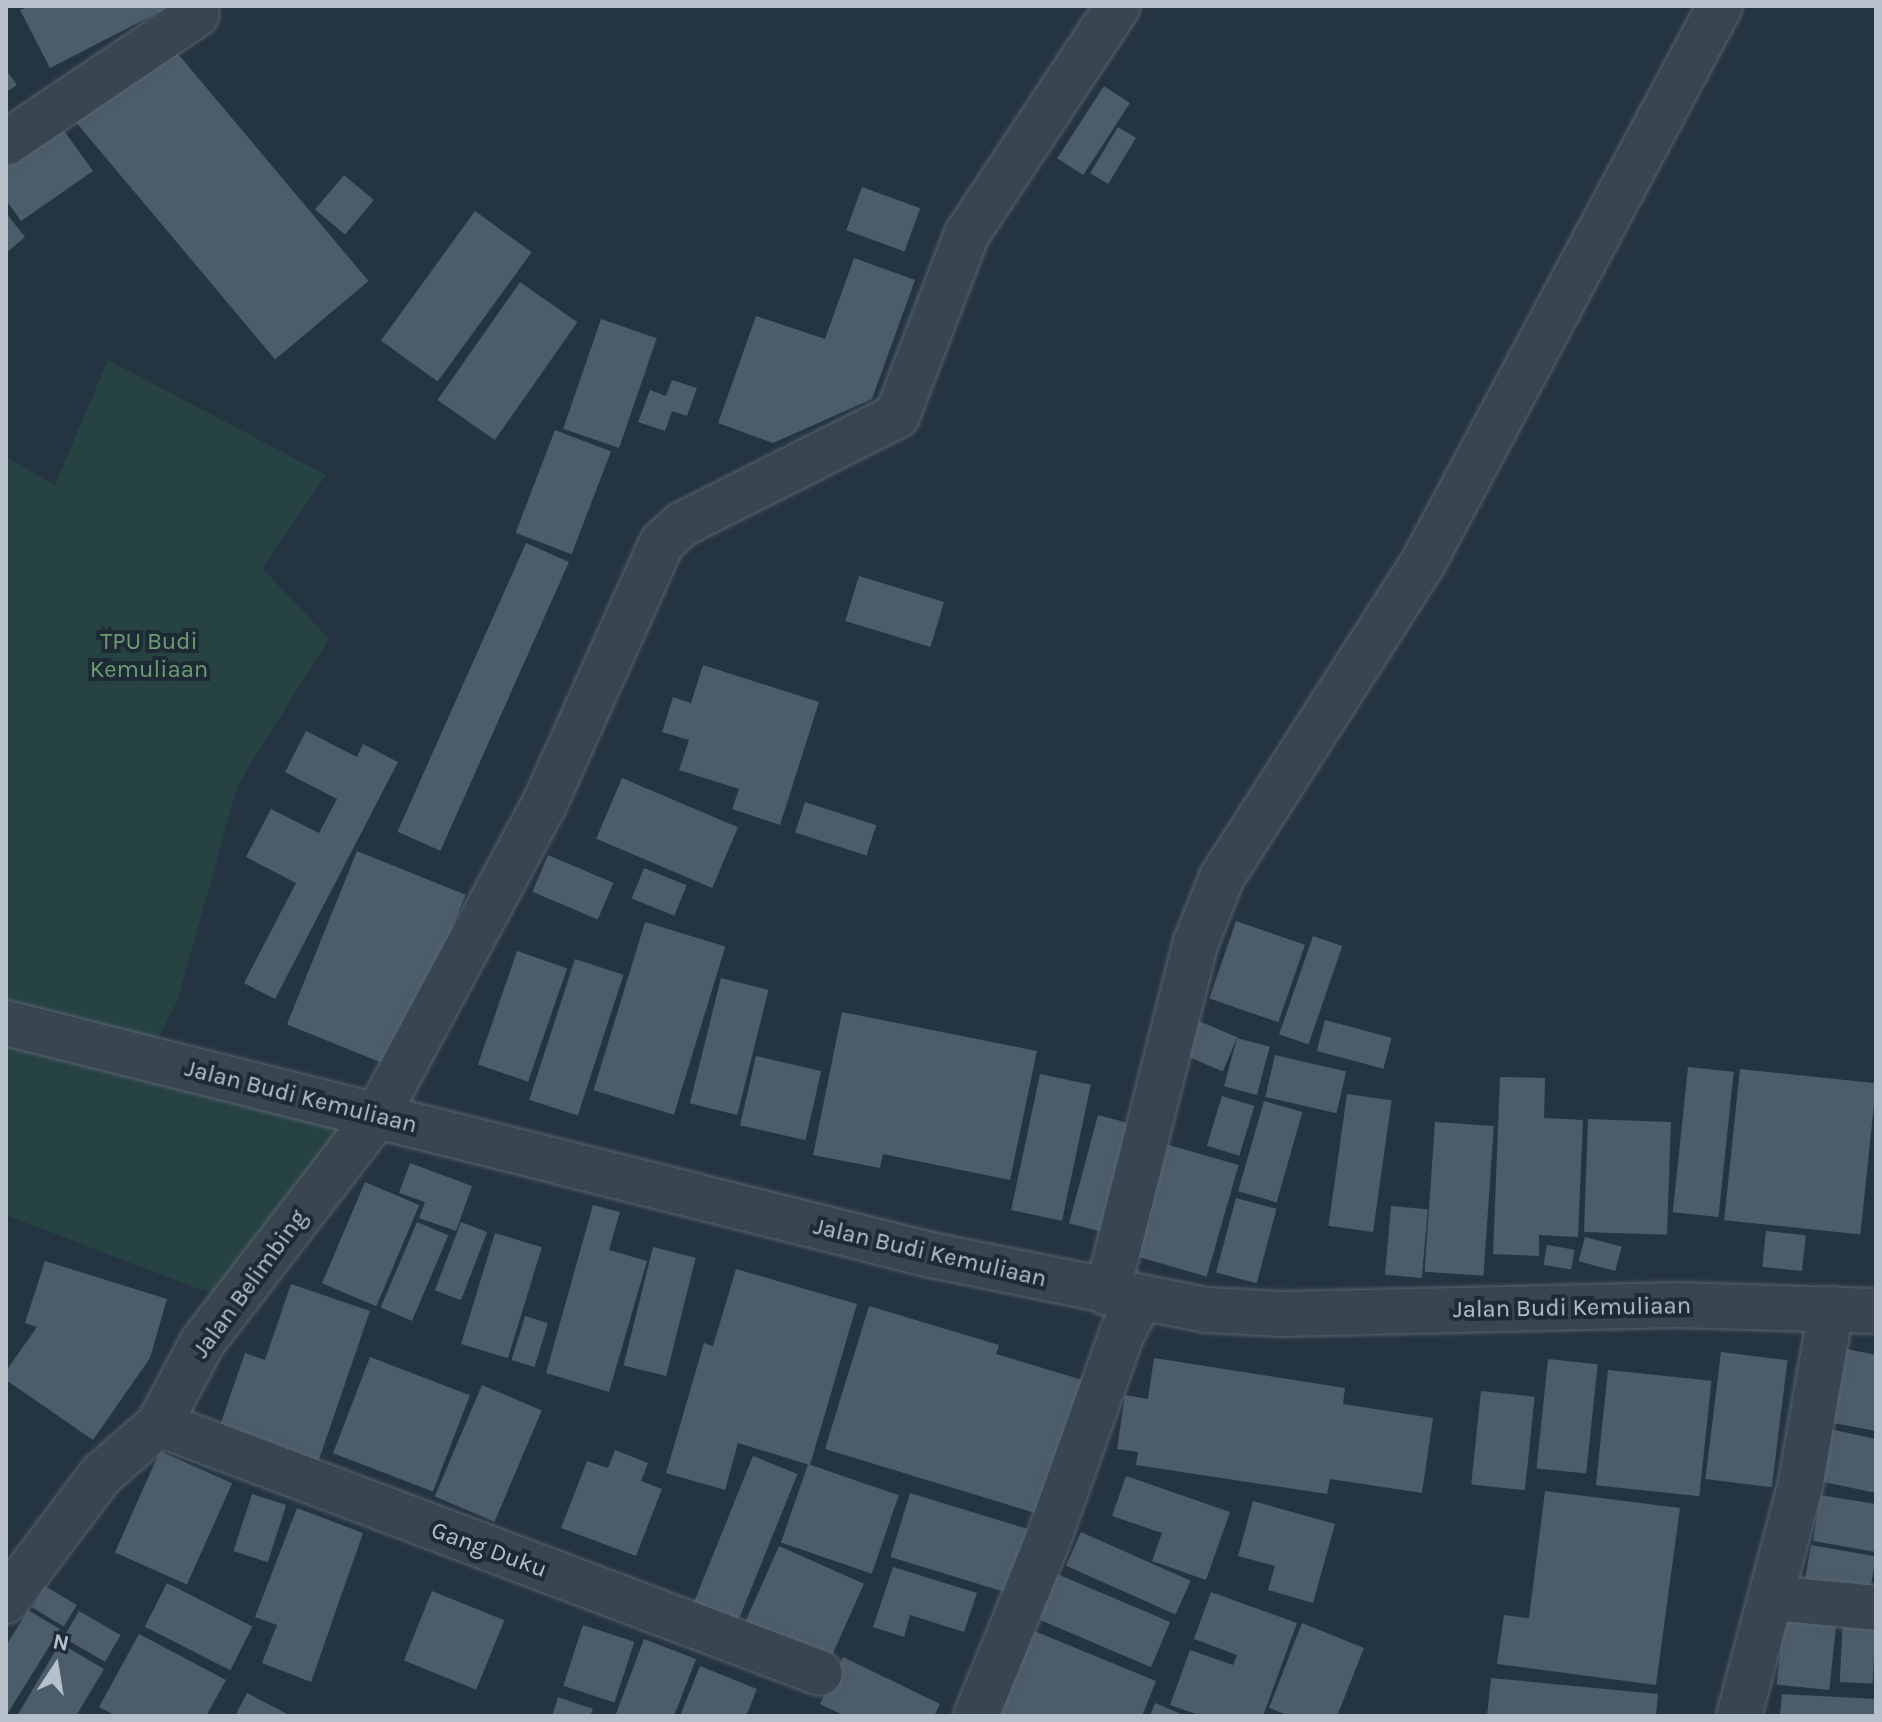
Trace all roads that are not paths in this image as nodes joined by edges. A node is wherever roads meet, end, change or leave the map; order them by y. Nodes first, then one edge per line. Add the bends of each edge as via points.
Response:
1 (1118, 6) edge
2 (1720, 6) edge
3 (197, 14) dead end
4 (6, 143) edge
5 (6, 1023) edge
6 (377, 1116) junction
7 (1124, 1296) junction
8 (1831, 1309) junction
9 (1876, 1311) edge
10 (159, 1424) junction
11 (8, 1594) edge
12 (1771, 1598) junction
13 (1876, 1608) edge
14 (820, 1673) dead end
15 (976, 1716) edge
16 (1739, 1716) edge

1 - 6 street, Jalan Belimbing via 967,234 897,416 681,525 662,543 544,805
2 - 7 street via 1424,561 1222,877 1196,942
3 - 4 street
5 - 6 street, Jalan Budi Kemuliaan
6 - 7 street, Jalan Budi Kemuliaan via 705,1200
6 - 10 street, Jalan Belimbing via 202,1343
7 - 8 street, Jalan Budi Kemuliaan via 1282,1314 1677,1305
7 - 15 street via 1122,1333 1048,1540
8 - 9 street, Jalan Budi Kemuliaan
8 - 12 street via 1800,1487
10 - 11 street, Jalan Belimbing via 101,1475
10 - 14 street, Gang Duku
12 - 13 street
12 - 16 street

